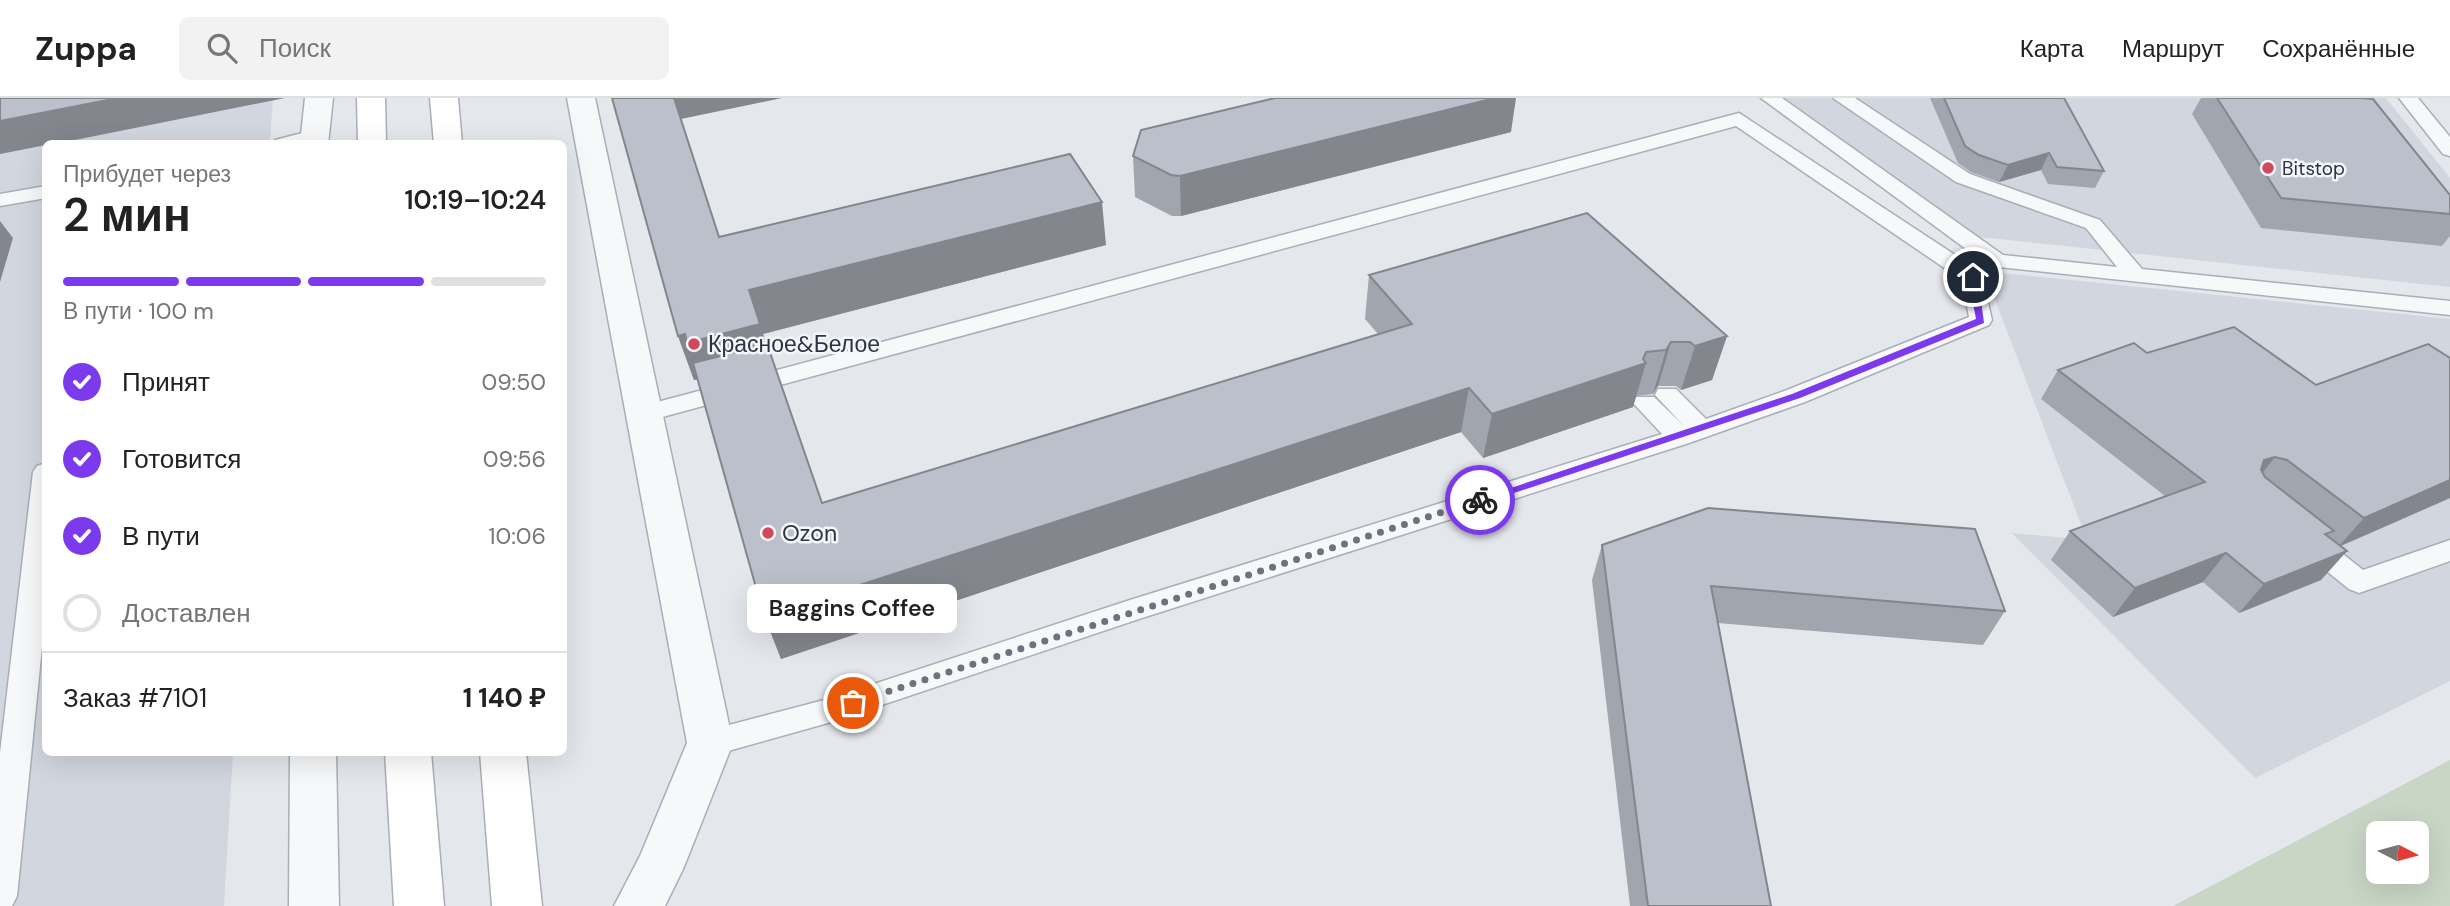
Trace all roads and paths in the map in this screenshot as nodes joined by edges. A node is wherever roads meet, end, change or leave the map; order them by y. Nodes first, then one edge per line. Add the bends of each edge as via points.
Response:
1 (319, 98) edge
2 (371, 98) edge
3 (444, 98) edge
4 (581, 98) edge
5 (1770, 98) edge
6 (1842, 98) edge
7 (2408, 98) edge
8 (314, 140) edge
9 (372, 140) edge
10 (448, 140) edge
11 (2450, 150) edge
12 (42, 193) edge
13 (0, 200) edge
14 (2135, 275) junction
15 (2450, 308) edge
16 (1656, 399) dead end
17 (644, 414) junction
18 (1691, 433) junction
19 (42, 509) edge
20 (2285, 523) edge
21 (2450, 550) edge
22 (710, 743) junction
23 (313, 756) edge
24 (408, 756) edge
25 (503, 756) edge
26 (0, 897) edge
27 (314, 906) edge
28 (419, 906) edge
29 (517, 906) edge
30 (639, 906) edge

1 - 8 street
2 - 9 main road
3 - 10 main road
4 - 17 street
5 - 14 lane via 1997,261
6 - 14 lane via 1963,178 2093,224
7 - 11 lane
12 - 13 lane
14 - 15 lane
16 - 18 lane
17 - 18 lane via 1739,119 1973,277 1981,320 1796,396
17 - 22 street
18 - 22 lane via 828,711
19 - 26 lane
20 - 21 lane via 2359,582
22 - 30 street via 660,867
23 - 27 street
24 - 28 main road
25 - 29 main road

